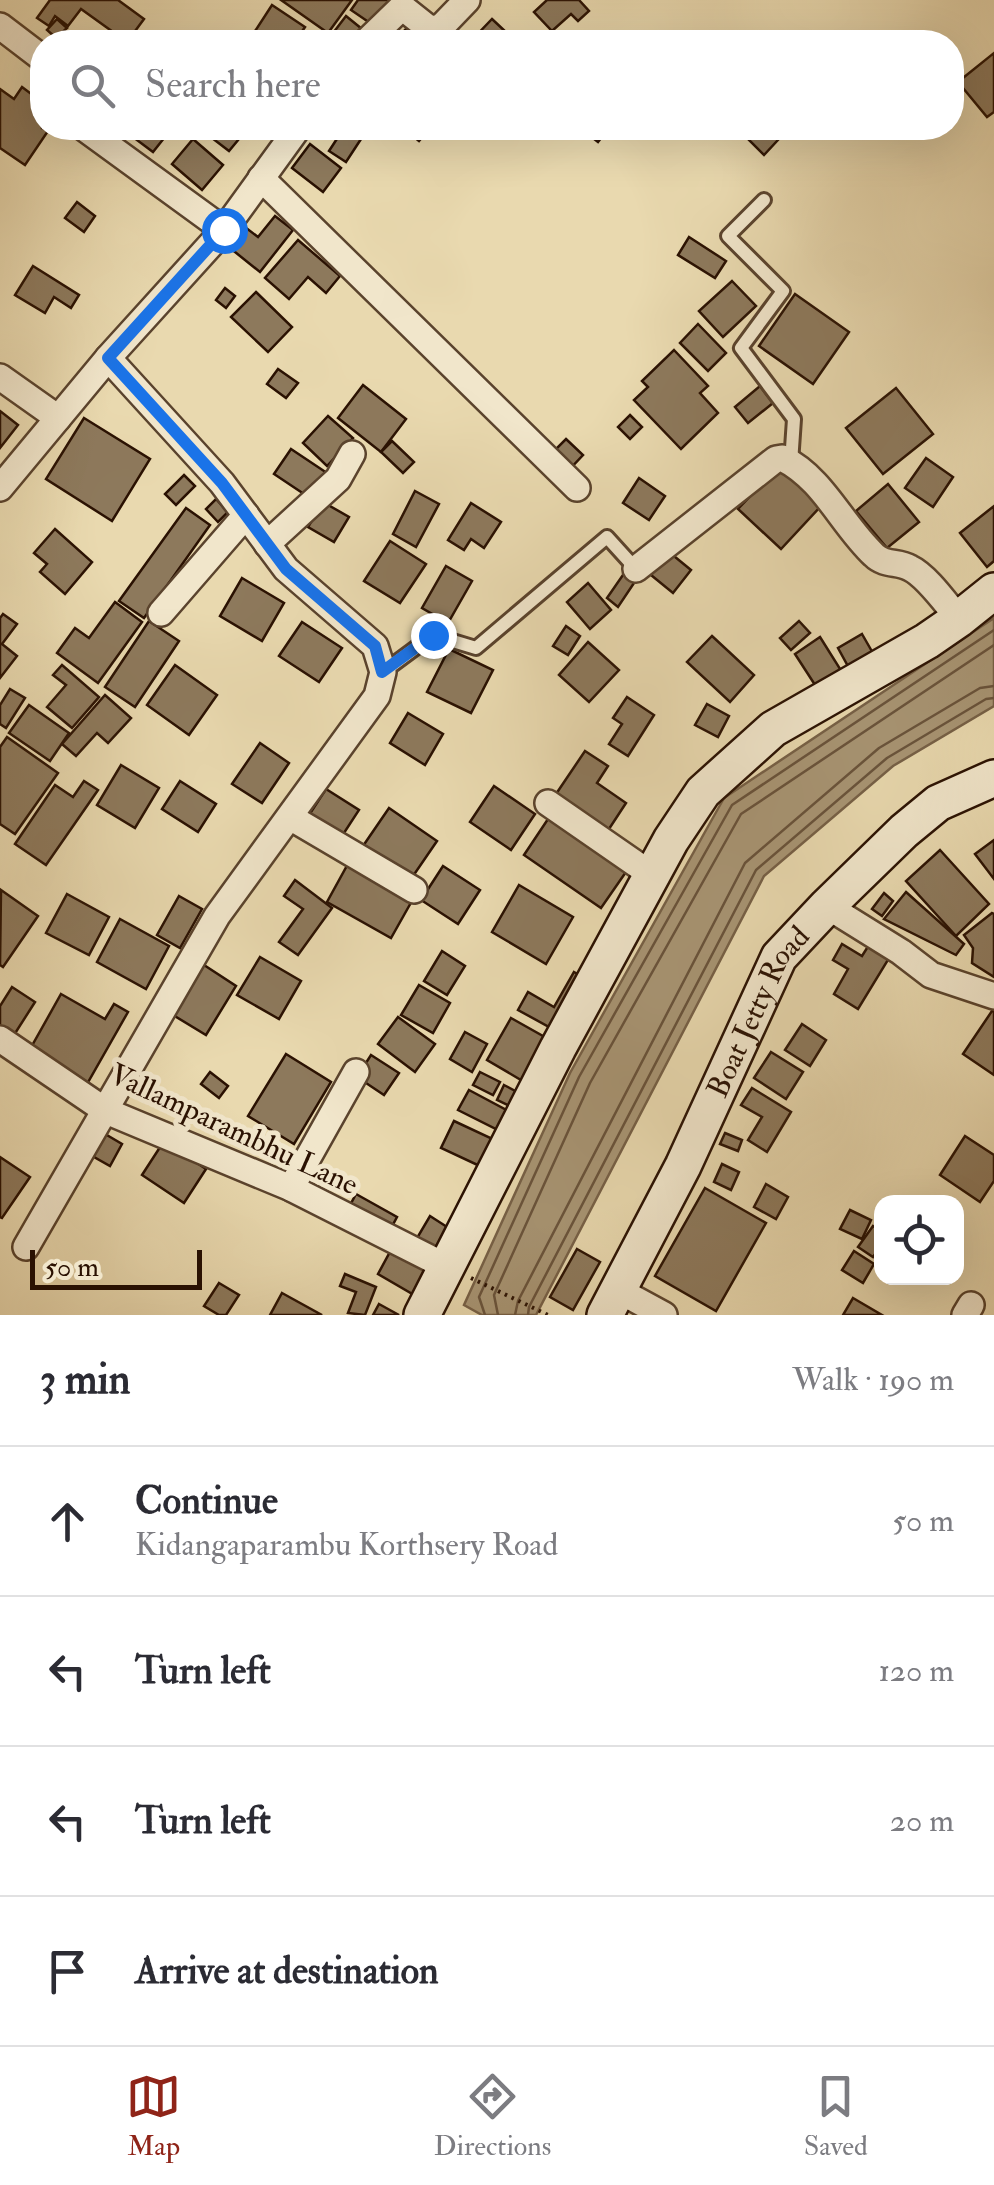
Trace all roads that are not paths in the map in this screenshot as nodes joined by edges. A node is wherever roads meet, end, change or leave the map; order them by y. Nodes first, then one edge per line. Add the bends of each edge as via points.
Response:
1 (467, 0) edge
2 (398, 4) edge
3 (0, 26) edge
4 (376, 30) edge
5 (30, 49) edge
6 (100, 140) edge
7 (289, 140) edge
8 (261, 178) junction
9 (764, 200) dead end
10 (224, 230) junction
11 (108, 358) junction
12 (0, 377) edge
13 (58, 418) junction
14 (352, 454) dead end
15 (791, 462) junction
16 (0, 488) edge
17 (577, 488) dead end
18 (246, 515) junction
19 (267, 544) junction
20 (636, 569) joint
21 (994, 591) edge
22 (161, 613) dead end
23 (960, 620) junction
24 (382, 672) junction
25 (994, 778) edge
26 (548, 803) dead end
27 (290, 817) junction
28 (652, 876) junction
29 (414, 890) dead end
30 (827, 906) junction
31 (994, 996) edge
32 (0, 1039) edge
33 (356, 1072) dead end
34 (106, 1112) junction
35 (290, 1188) junction
36 (26, 1247) dead end
37 (459, 1272) junction
38 (612, 1303) edge
39 (424, 1314) edge
40 (664, 1315) edge

1 - 2 street via 431,30
2 - 4 street
3 - 5 street
6 - 10 street
7 - 8 street
8 - 10 street
8 - 17 street
9 - 15 lane via 728,236 783,291 740,348 794,419
10 - 11 street
11 - 13 street
11 - 18 street
12 - 13 street
13 - 16 street
14 - 19 street via 338,479
15 - 20 street via 776,459
15 - 23 street via 818,484 872,554 916,572
18 - 19 street
18 - 22 street
19 - 24 street via 286,569 375,646
20 - 24 lane via 607,537 476,648 433,635
21 - 23 main road
23 - 28 main road via 772,729 703,792
24 - 27 street via 378,696
25 - 30 main road, Boat Jetty Road via 938,803
26 - 28 street
27 - 29 street
27 - 34 street via 217,916
28 - 37 main road via 558,1048
30 - 31 street via 931,974
30 - 38 main road, Boat Jetty Road via 780,958
32 - 34 street, Vallamparambhu Lane
33 - 35 street
34 - 35 street, Vallamparambhu Lane
34 - 36 street
35 - 37 street, Vallamparambhu Lane
37 - 39 main road
38 - 40 street

